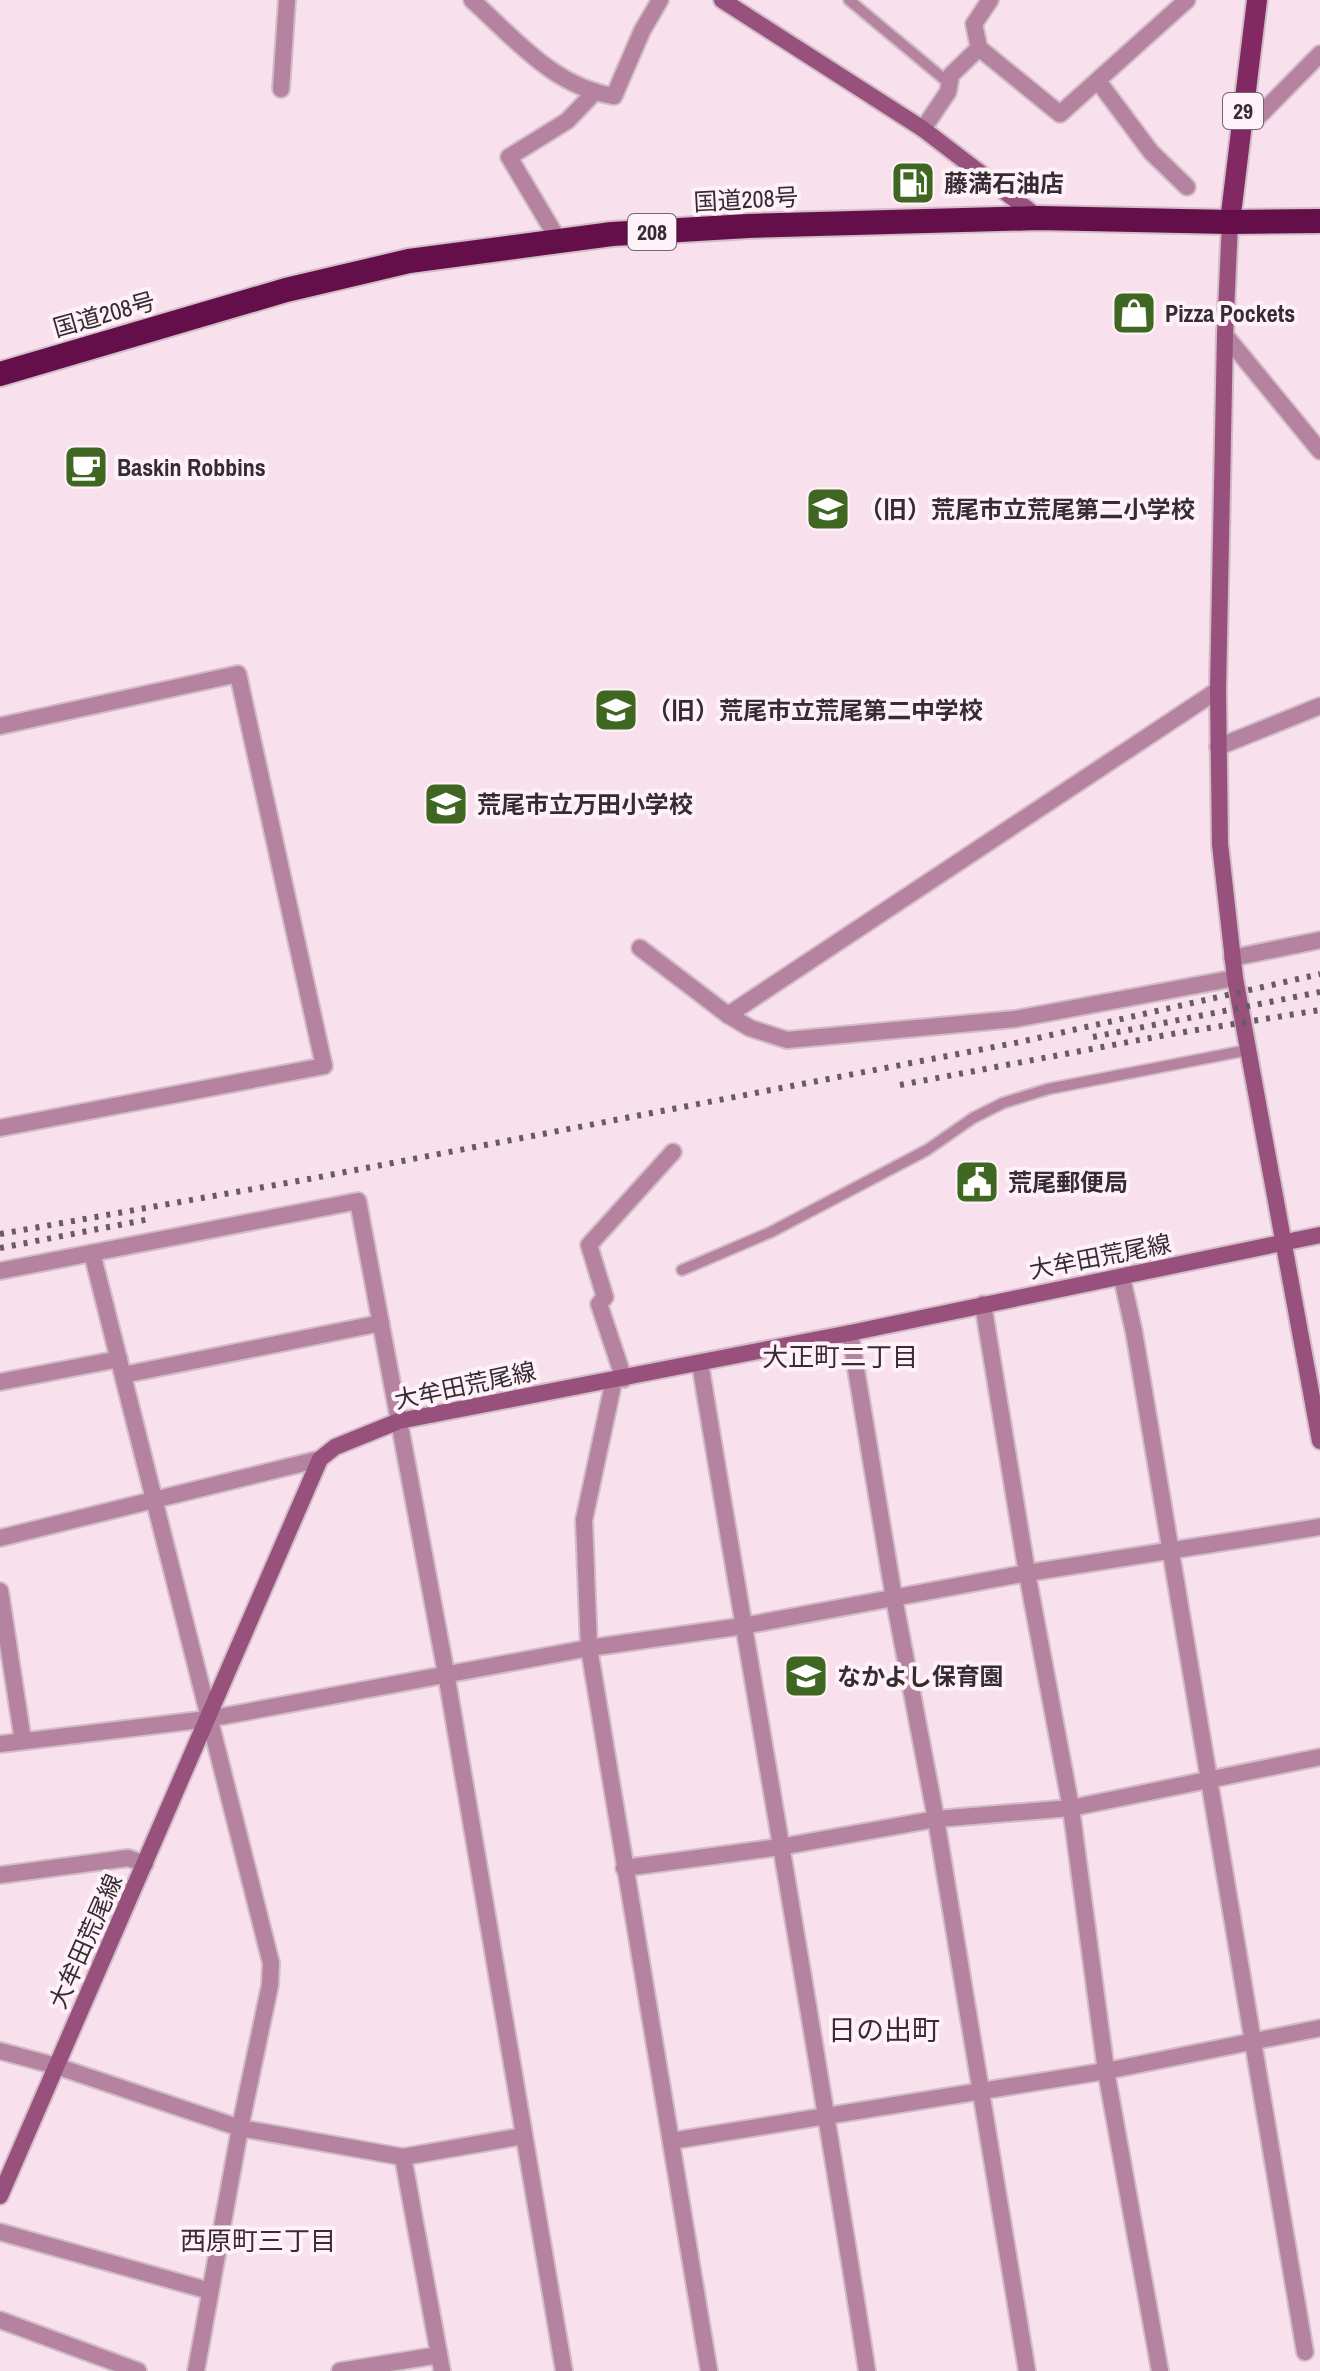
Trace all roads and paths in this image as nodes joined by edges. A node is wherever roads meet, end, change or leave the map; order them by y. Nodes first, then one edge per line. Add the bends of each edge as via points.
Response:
1 (287, 0) edge
2 (472, 0) edge
3 (660, 0) edge
4 (722, 0) edge
5 (849, 0) edge
6 (990, 0) edge
7 (1187, 0) edge
8 (1257, 0) edge
9 (979, 48) junction
10 (1320, 54) edge
11 (1098, 81) junction
12 (950, 84) junction
13 (281, 89) dead end
14 (594, 93) junction
15 (1243, 115) junction
16 (923, 129) junction
17 (1187, 187) dead end
18 (1039, 218) junction
19 (1320, 221) edge
20 (1230, 222) junction
21 (559, 241) junction
22 (1225, 335) junction
23 (0, 374) edge
24 (1318, 443) edge
25 (1218, 690) junction
26 (1320, 706) edge
27 (0, 726) edge
28 (1218, 747) junction
29 (1320, 940) edge
30 (640, 948) dead end
31 (1232, 958) junction
32 (1235, 978) junction
33 (728, 1015) junction
34 (1248, 1050) junction
35 (0, 1128) edge
36 (673, 1152) dead end
37 (1320, 1235) edge
38 (1282, 1242) junction
39 (92, 1253) junction
40 (682, 1270) dead end
41 (0, 1271) edge
42 (1122, 1278) junction
43 (983, 1304) junction
44 (381, 1323) junction
45 (850, 1333) junction
46 (700, 1363) junction
47 (121, 1367) junction
48 (619, 1380) junction
49 (0, 1382) edge
50 (1315, 1390) edge
51 (399, 1421) junction
52 (1320, 1441) edge
53 (320, 1459) junction
54 (154, 1499) junction
55 (1320, 1527) edge
56 (0, 1538) edge
57 (1171, 1551) junction
58 (1027, 1573) junction
59 (0, 1591) edge
60 (894, 1598) junction
61 (743, 1626) junction
62 (589, 1648) junction
63 (446, 1673) junction
64 (208, 1719) junction
65 (23, 1741) junction
66 (0, 1744) edge
67 (1320, 1757) edge
68 (1207, 1778) junction
69 (1071, 1808) junction
70 (936, 1819) junction
71 (780, 1847) junction
72 (145, 1864) junction
73 (624, 1868) junction
74 (0, 1875) edge
75 (1320, 2028) edge
76 (1253, 2043) junction
77 (0, 2051) edge
78 (56, 2066) junction
79 (1106, 2071) junction
80 (979, 2090) junction
81 (827, 2117) junction
82 (240, 2128) junction
83 (523, 2136) junction
84 (671, 2141) junction
85 (403, 2157) junction
86 (0, 2196) edge
87 (0, 2232) edge
88 (210, 2291) junction
89 (0, 2320) edge
90 (1305, 2352) dead end
91 (440, 2363) edge
92 (138, 2371) edge
93 (196, 2371) edge
94 (340, 2371) edge
95 (564, 2371) edge
96 (709, 2371) edge
97 (867, 2371) edge
98 (1027, 2371) edge
99 (1160, 2371) edge

1 - 13 street
2 - 14 street via 553,74
3 - 14 street via 614,96
4 - 16 main road
5 - 12 lane
6 - 9 street via 974,24
7 - 11 street
8 - 15 main road, 29
9 - 11 street via 1060,114
9 - 12 street via 951,75
10 - 15 street via 1255,120
11 - 17 street via 1151,152
12 - 16 street
14 - 21 street via 567,121 509,157
15 - 20 main road, 29
16 - 18 main road
18 - 20 highway, 国道208号 / 208
18 - 21 highway, 国道208号 / 208 via 748,226
19 - 20 highway, 国道208号 / 208
20 - 22 main road
21 - 23 highway, 国道208号 / 208 via 409,261 286,290
22 - 24 street
22 - 25 main road
25 - 28 main road
25 - 33 street
26 - 28 street
27 - 35 street via 238,674 324,1066
28 - 31 main road via 1220,844
29 - 31 street
30 - 33 street
31 - 32 main road
32 - 33 street via 1015,1019 787,1040
32 - 34 main road
34 - 38 main road
34 - 40 lane via 1048,1089 1003,1103 927,1150 771,1232
36 - 48 street via 589,1245 605,1297 599,1304
37 - 38 main road, 大牟田荒尾線
38 - 42 main road, 大牟田荒尾線
38 - 50 main road
39 - 41 street
39 - 44 street via 358,1201
39 - 47 street
42 - 43 main road, 大牟田荒尾線
42 - 57 street
43 - 45 main road, 大牟田荒尾線
43 - 58 street
44 - 47 street
44 - 51 street
45 - 46 main road, 大牟田荒尾線
45 - 60 street
46 - 48 main road, 大牟田荒尾線
46 - 61 street
47 - 49 street
47 - 54 street
48 - 51 main road, 大牟田荒尾線
48 - 62 street via 584,1520
50 - 52 main road
51 - 53 main road, 大牟田荒尾線 via 335,1447
51 - 63 street
53 - 54 street
53 - 64 main road, 大牟田荒尾線
54 - 56 street
54 - 64 street
55 - 57 street
57 - 58 street
57 - 68 street
58 - 60 street
58 - 69 street
59 - 65 street
60 - 61 street
60 - 70 street
61 - 62 street
61 - 71 street
62 - 63 street
62 - 73 street
63 - 64 street
63 - 83 street
64 - 65 street
64 - 72 main road, 大牟田荒尾線
64 - 82 street via 271,1963
65 - 66 street
67 - 68 street
68 - 69 street
68 - 76 street
69 - 70 street
69 - 79 street
70 - 71 street
70 - 80 street
71 - 73 street
71 - 81 street
72 - 74 street via 128,1858
72 - 78 main road, 大牟田荒尾線
73 - 84 street
75 - 76 street
76 - 79 street
76 - 90 street
77 - 78 street
78 - 82 street
78 - 86 main road, 大牟田荒尾線
79 - 80 street
79 - 99 street
80 - 81 street
80 - 98 street
81 - 84 street
81 - 97 street
82 - 85 street
82 - 88 street
83 - 85 street
83 - 95 street
84 - 96 street
85 - 91 street
87 - 88 street
88 - 93 street
89 - 92 street
91 - 94 street

